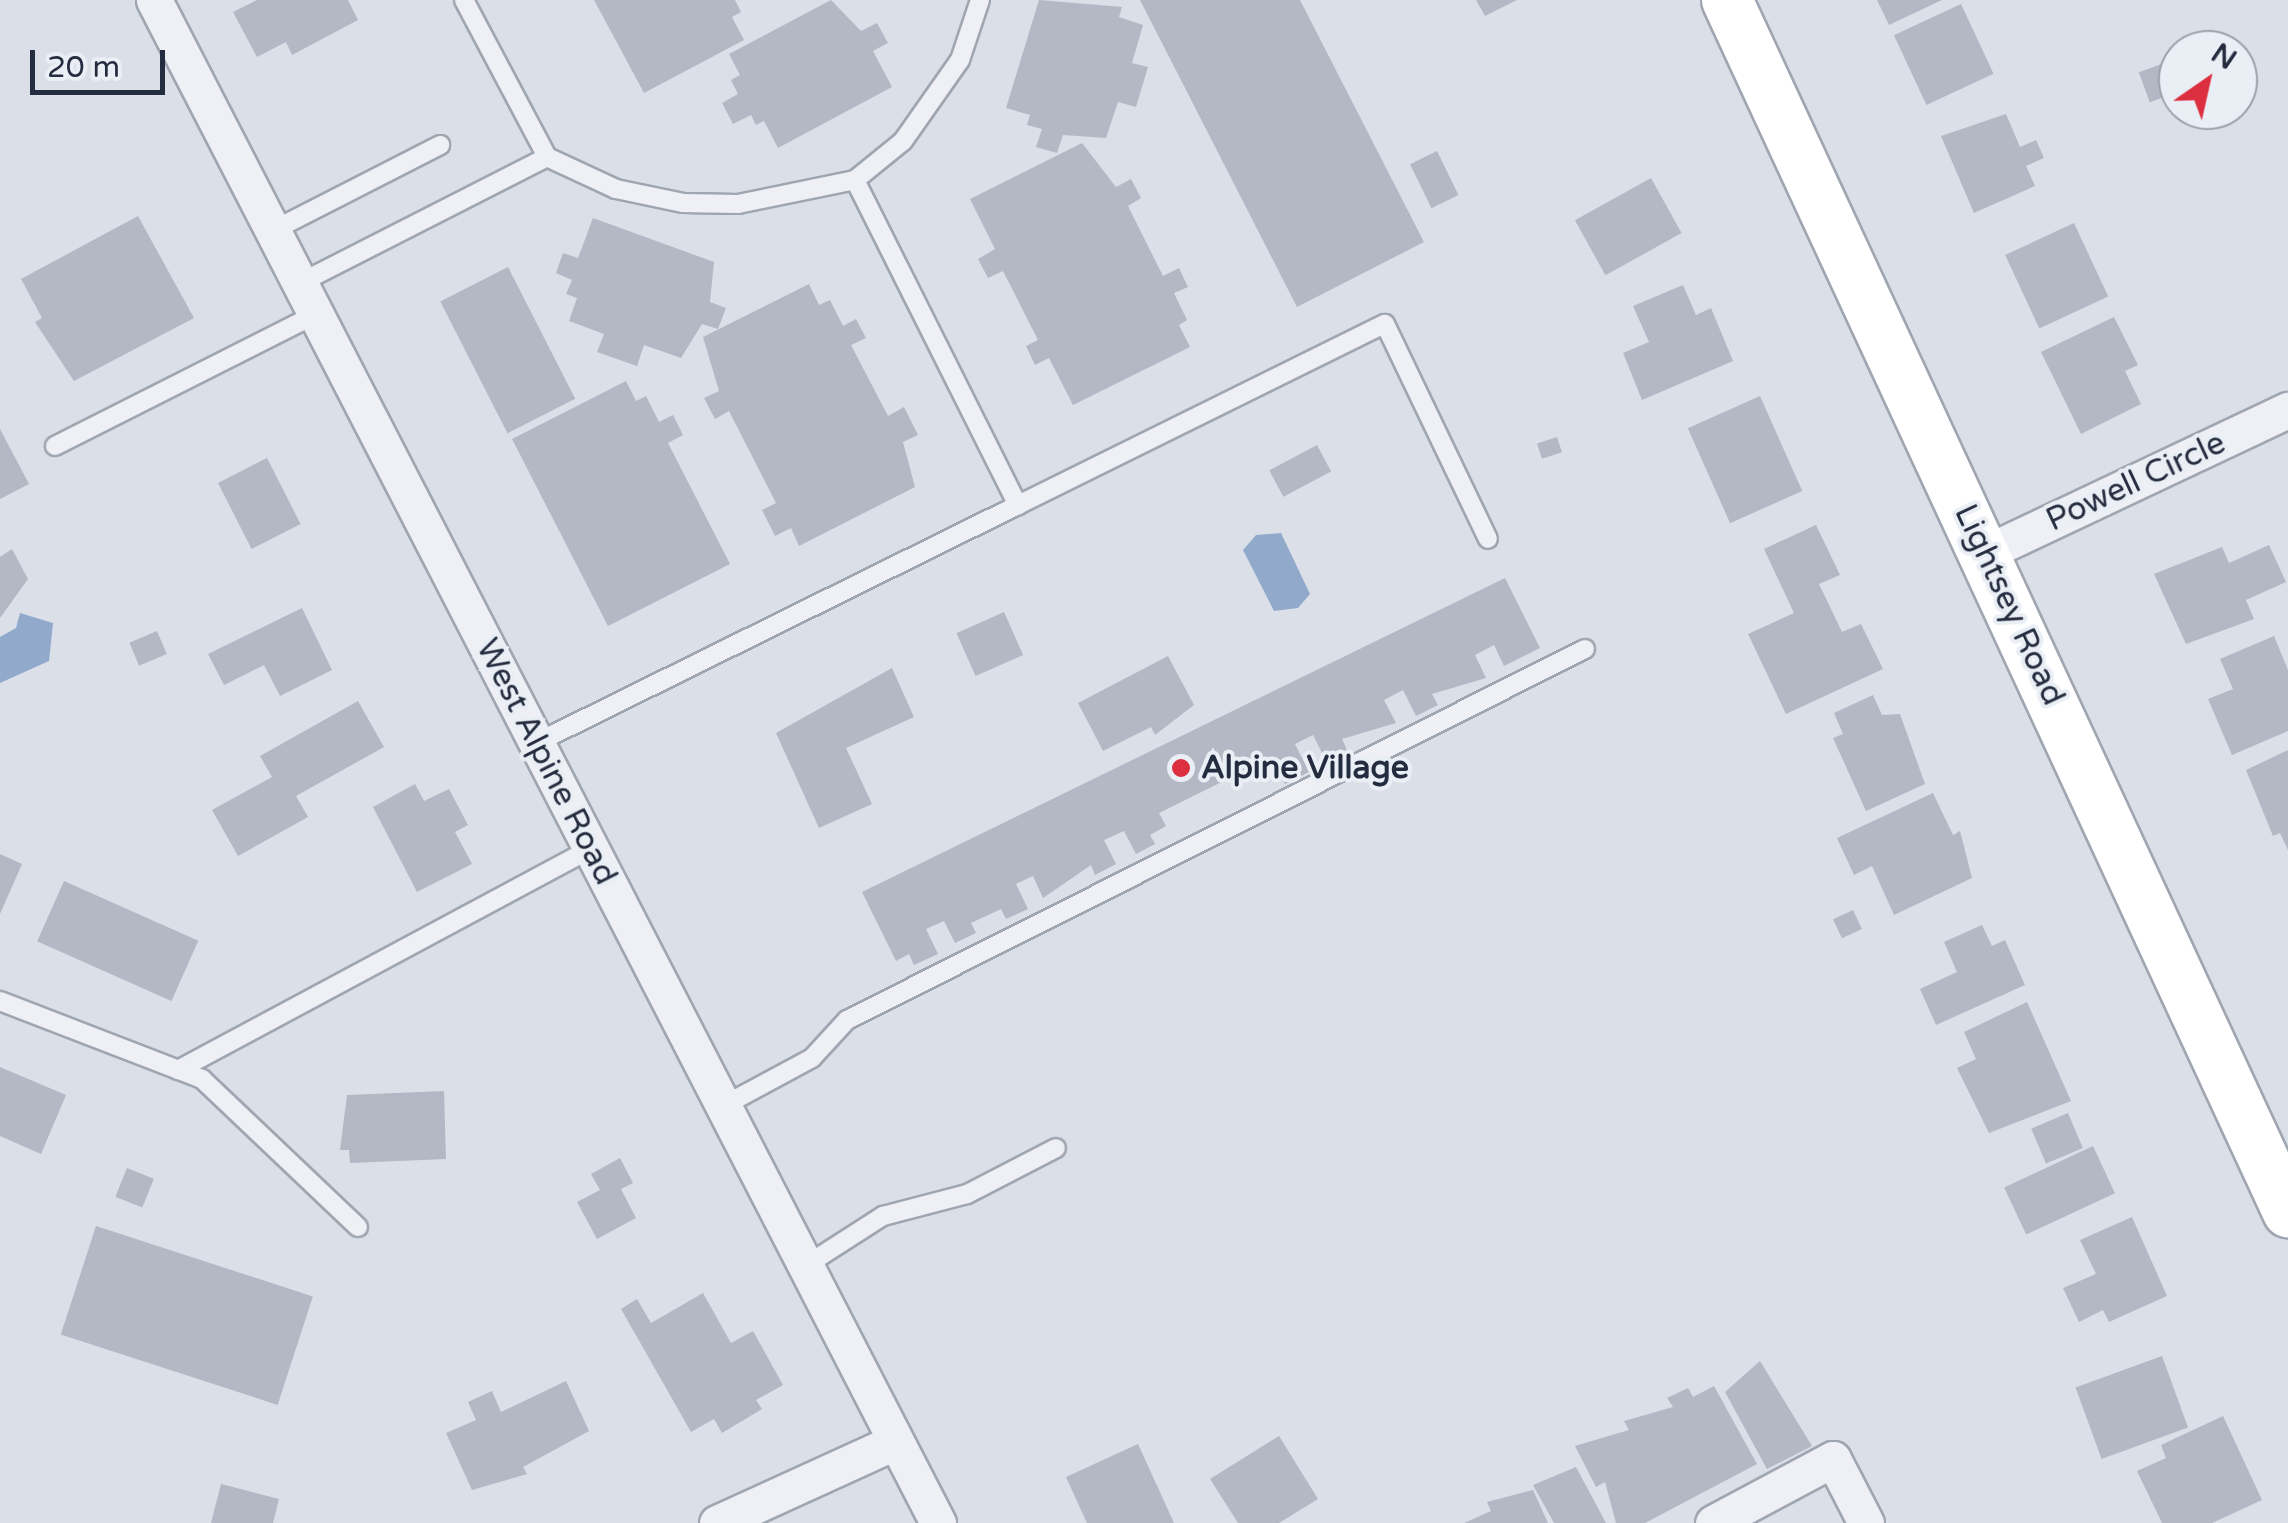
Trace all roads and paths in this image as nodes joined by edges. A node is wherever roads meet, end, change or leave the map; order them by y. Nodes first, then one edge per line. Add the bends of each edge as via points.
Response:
1 (154, 0) edge
2 (464, 0) edge
3 (980, 0) edge
4 (1727, 0) edge
5 (440, 144) dead end
6 (547, 158) junction
7 (855, 180) junction
8 (272, 231) junction
9 (300, 283) junction
10 (316, 314) junction
11 (2288, 410) edge
12 (55, 446) dead end
13 (1018, 505) junction
14 (1488, 539) dead end
15 (1984, 553) junction
16 (1585, 649) dead end
17 (536, 743) junction
18 (590, 848) junction
19 (0, 1001) edge
20 (178, 1070) junction
21 (722, 1106) junction
22 (1056, 1148) dead end
23 (2288, 1212) edge
24 (358, 1226) dead end
25 (805, 1266) junction
26 (895, 1442) junction
27 (717, 1523) edge
28 (938, 1523) edge
29 (1713, 1523) edge
30 (1866, 1523) edge

1 - 8 street, West Alpine Road
2 - 6 lane
3 - 7 lane via 938,98
4 - 15 street, Lightsey Road
5 - 8 lane
6 - 7 lane via 616,189 683,204 738,204
6 - 9 lane
7 - 13 lane
8 - 9 street, West Alpine Road
9 - 10 street, West Alpine Road
10 - 12 lane
10 - 17 street, West Alpine Road
11 - 15 street, Powell Circle
13 - 14 lane via 1385,324
13 - 17 lane
15 - 23 street, Lightsey Road
16 - 21 lane via 847,1020 812,1058
17 - 18 street, West Alpine Road
18 - 20 lane
18 - 21 street, West Alpine Road
19 - 20 lane
20 - 24 lane via 202,1079
21 - 25 street, West Alpine Road
22 - 25 lane via 967,1194 883,1216
25 - 26 street, West Alpine Road
26 - 27 street
26 - 28 street, West Alpine Road
29 - 30 street via 1834,1460

